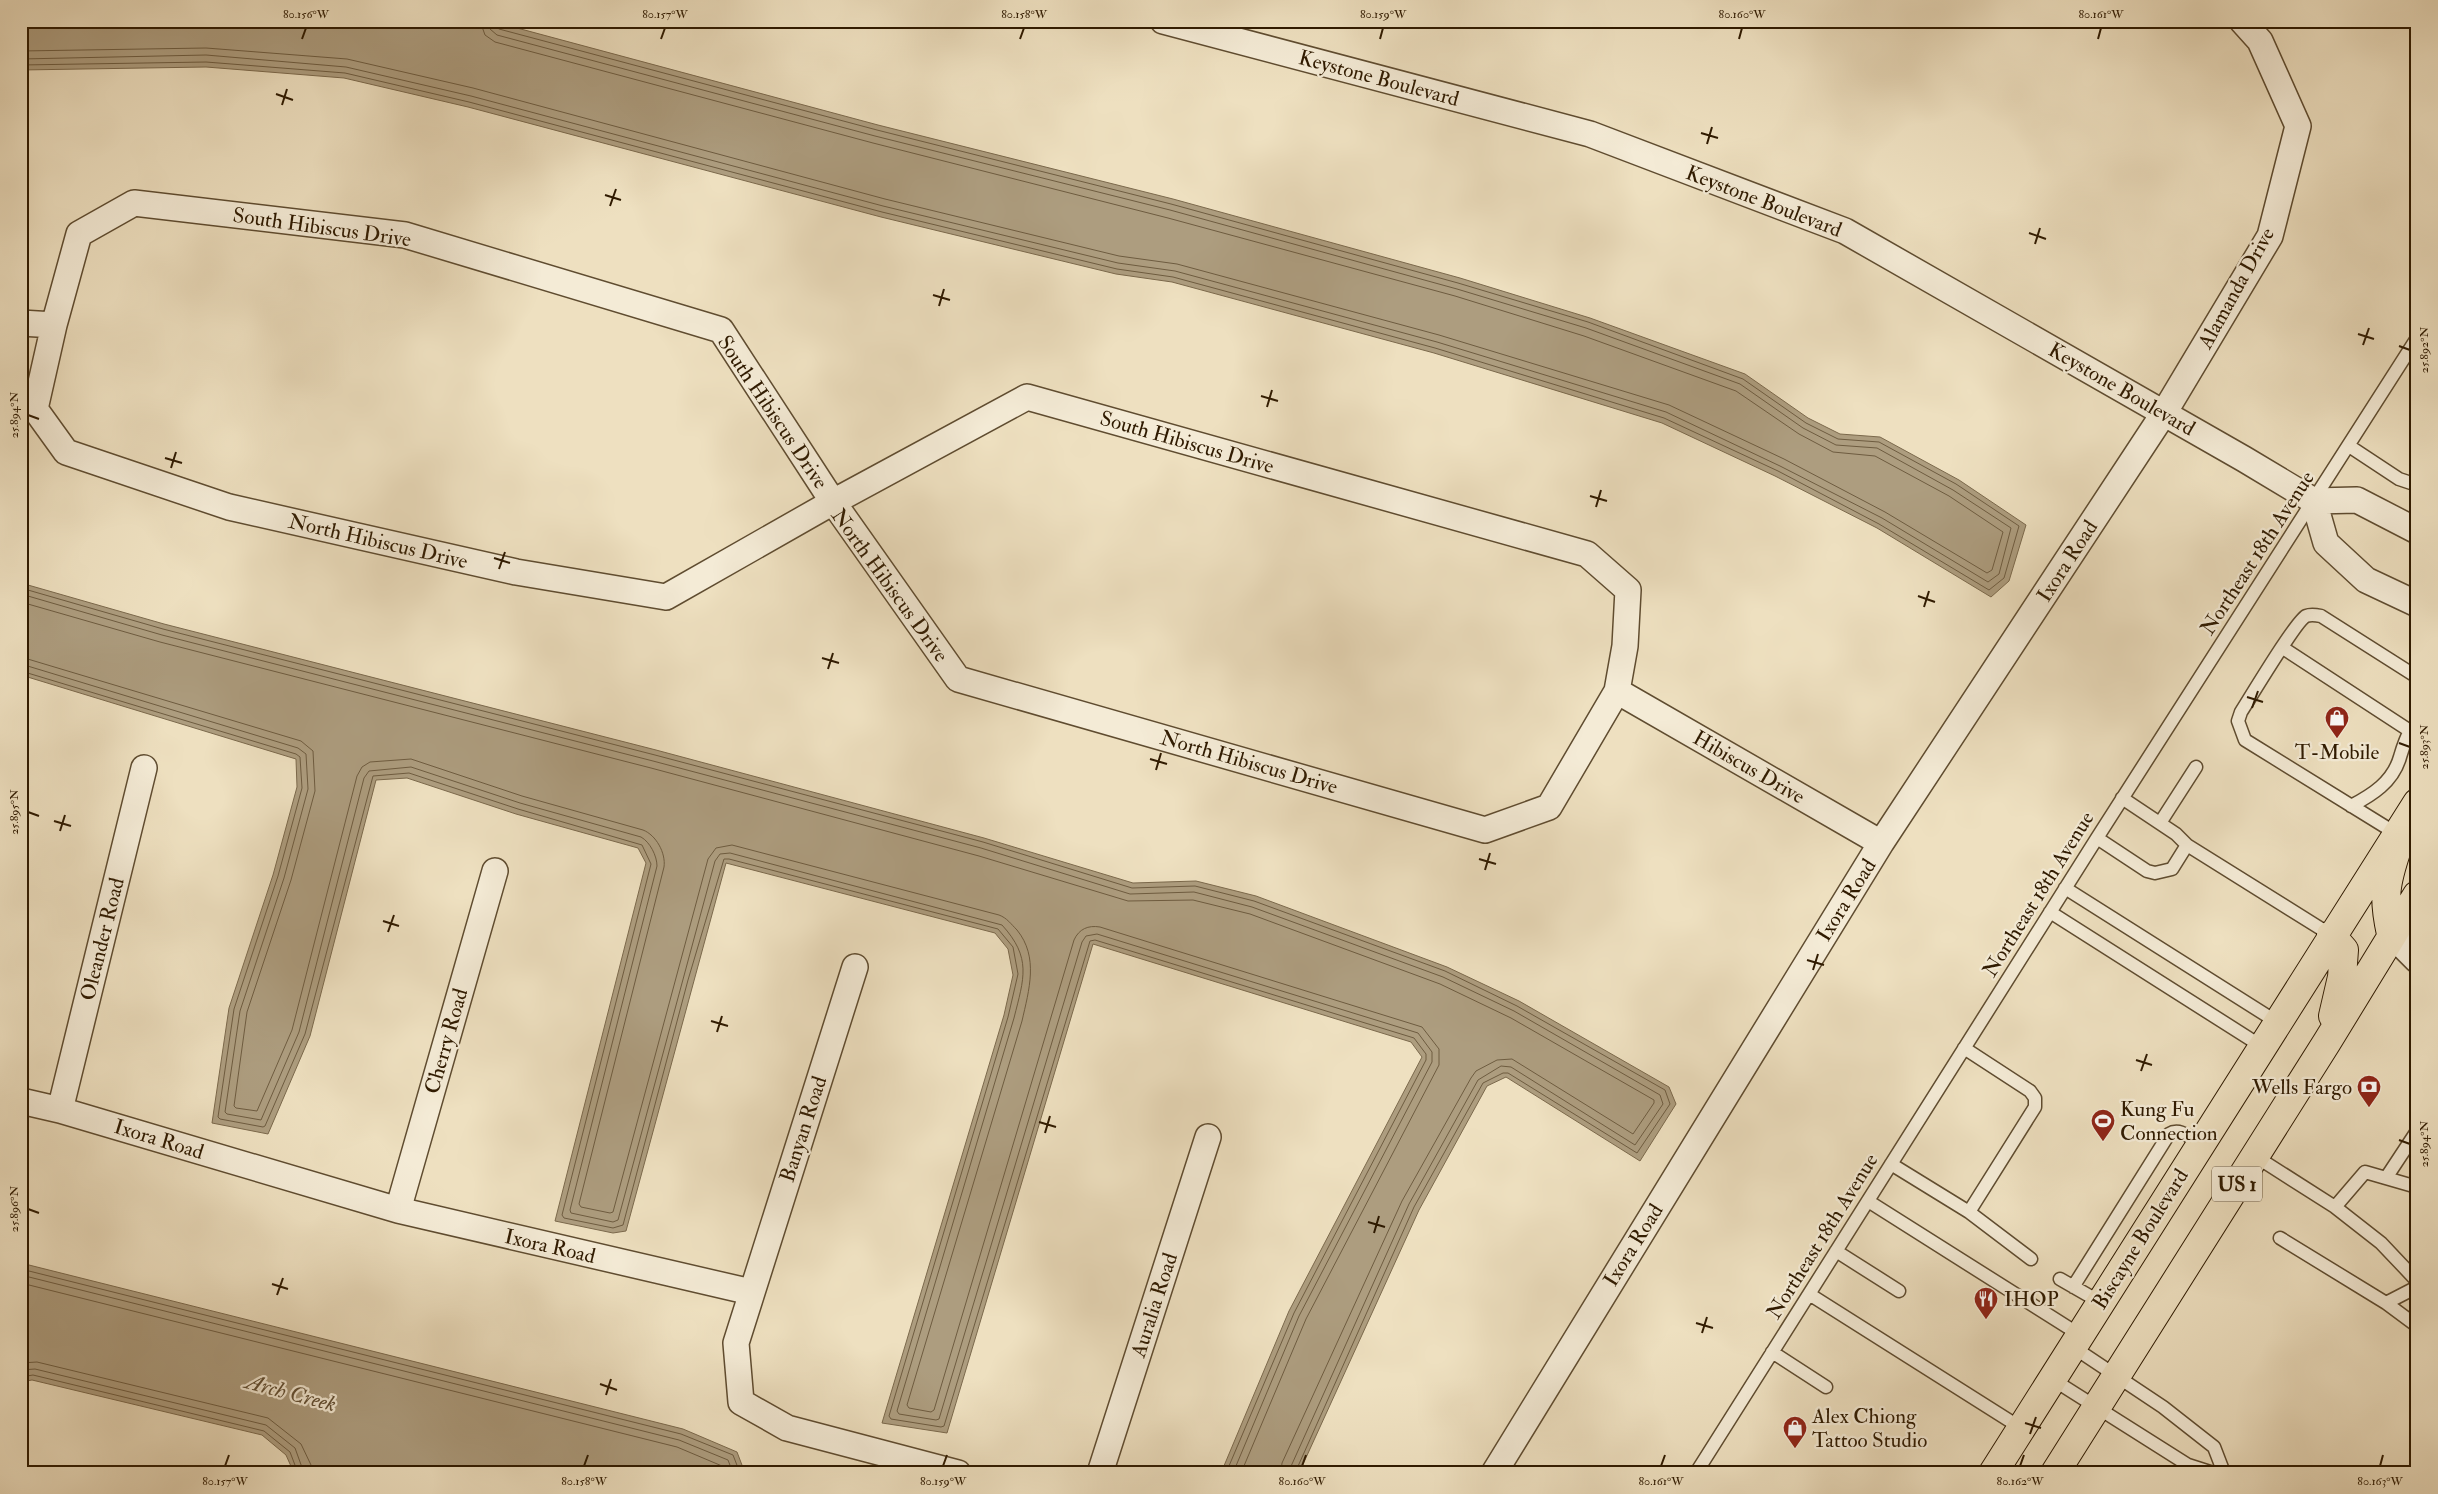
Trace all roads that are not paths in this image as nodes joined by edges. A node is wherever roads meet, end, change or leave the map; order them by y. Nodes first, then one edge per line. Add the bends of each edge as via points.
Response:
1 (1163, 21) edge
2 (2242, 21) edge
3 (21, 322) edge
4 (54, 325) junction
5 (2417, 338) edge
6 (2164, 413) junction
7 (2349, 446) junction
8 (2417, 485) edge
9 (2314, 501) junction
10 (833, 502) junction
11 (2417, 531) edge
12 (2417, 604) edge
13 (2283, 648) junction
14 (2417, 677) edge
15 (1617, 691) junction
16 (2415, 729) edge
17 (2196, 767) dead end
18 (144, 768) dead end
19 (2122, 798) junction
20 (2351, 806) junction
21 (2407, 819) edge
22 (2160, 823) junction
23 (2097, 838) junction
24 (1881, 843) junction
25 (2187, 845) junction
26 (495, 871) dead end
27 (2065, 888) junction
28 (2417, 895) edge
29 (2050, 912) junction
30 (2404, 933) edge
31 (2331, 936) junction
32 (2417, 960) edge
33 (856, 967) dead end
34 (2277, 1022) junction
35 (2327, 1042) junction
36 (2261, 1046) junction
37 (1964, 1048) junction
38 (21, 1101) edge
39 (60, 1110) junction
40 (2417, 1131) edge
41 (1208, 1137) dead end
42 (2200, 1144) junction
43 (2255, 1156) junction
44 (1891, 1164) junction
45 (2386, 1178) junction
46 (2417, 1187) edge
47 (1868, 1201) junction
48 (2335, 1206) junction
49 (398, 1210) junction
50 (1968, 1212) junction
51 (2280, 1238) dead end
52 (1836, 1251) junction
53 (2031, 1259) dead end
54 (2060, 1279) dead end
55 (2417, 1281) edge
56 (2073, 1287) junction
57 (2417, 1287) edge
58 (1900, 1291) dead end
59 (751, 1292) junction
60 (1809, 1294) junction
61 (2100, 1302) junction
62 (2386, 1303) junction
63 (2417, 1326) edge
64 (2076, 1341) junction
65 (1772, 1352) junction
66 (2116, 1375) junction
67 (2052, 1379) junction
68 (1826, 1387) dead end
69 (2097, 1407) junction
70 (2021, 1428) junction
71 (958, 1473) edge
72 (1100, 1473) edge
73 (1494, 1473) edge
74 (1696, 1473) edge
75 (1993, 1473) edge
76 (2055, 1473) edge
77 (2213, 1473) edge
78 (2224, 1473) edge

1 - 6 street, Keystone Boulevard via 1590,134 1845,231
2 - 6 street, Alamanda Drive via 2260,41 2298,126 2270,236
3 - 4 street
4 - 10 street, North Hibiscus Drive via 35,409 66,452 229,507 487,566 666,597
4 - 10 street, South Hibiscus Drive via 79,234 134,203 405,235 721,330
5 - 7 lane, Northeast 18th Avenue
6 - 9 street, Keystone Boulevard
6 - 24 street, Ixora Road
7 - 8 lane via 2399,479
7 - 9 lane, Northeast 18th Avenue
9 - 11 street via 2357,500
9 - 12 street via 2326,543 2366,580
9 - 19 lane, Northeast 18th Avenue
10 - 15 street, South Hibiscus Drive via 1027,397 1588,554 1628,590 1625,646
10 - 15 street, North Hibiscus Drive via 958,679 1485,830 1549,807
13 - 14 lane via 2301,620 2314,614
13 - 16 lane
13 - 20 lane via 2241,712 2238,721 2240,731 2245,740
15 - 24 street, Hibiscus Drive
16 - 20 lane via 2402,746 2396,766 2383,786
17 - 22 lane
18 - 39 street, Oleander Road
19 - 22 lane
19 - 23 lane, Northeast 18th Avenue
20 - 21 lane
21 - 30 main road via 2388,875 2384,905
21 - 31 main road, Biscayne Boulevard / US 1
22 - 25 lane
23 - 25 lane via 2155,873 2172,869
23 - 27 lane, Northeast 18th Avenue
24 - 73 street, Ixora Road
25 - 31 lane
26 - 49 street, Cherry Road
27 - 29 lane, Northeast 18th Avenue
27 - 34 lane
28 - 30 main road, US 1
29 - 36 lane
29 - 37 lane, Northeast 18th Avenue
30 - 32 street
30 - 35 main road, US 1
31 - 34 main road, Biscayne Boulevard / US 1
31 - 35 main road via 2344,950 2342,977
33 - 59 street, Banyan Road
34 - 36 main road, Biscayne Boulevard / US 1
35 - 43 main road, US 1
36 - 42 main road, Biscayne Boulevard / US 1
37 - 44 lane, Northeast 18th Avenue
37 - 50 lane via 2030,1091 2035,1098 2035,1107
38 - 39 street, Ixora Road
39 - 49 street, Ixora Road
40 - 45 lane
41 - 72 street, Auralia Road
42 - 56 lane via 2180,1131 2169,1134
42 - 61 main road, Biscayne Boulevard / US 1
43 - 48 lane
43 - 66 main road, US 1
44 - 47 lane, Northeast 18th Avenue
44 - 50 lane
45 - 46 lane
45 - 48 lane via 2365,1172
47 - 52 lane, Northeast 18th Avenue
47 - 64 lane
48 - 55 lane via 2381,1243
49 - 59 street, Ixora Road
50 - 53 lane
51 - 62 lane
52 - 58 lane
52 - 60 lane, Northeast 18th Avenue
54 - 56 lane
56 - 61 lane
57 - 62 lane
59 - 71 street via 736,1343 741,1402 787,1428
60 - 65 lane, Northeast 18th Avenue
60 - 70 lane
61 - 64 main road, Biscayne Boulevard / US 1
62 - 63 lane
64 - 66 lane
64 - 67 main road, Biscayne Boulevard / US 1
65 - 68 lane
65 - 74 lane, Northeast 18th Avenue
66 - 69 main road, US 1
66 - 78 lane via 2214,1447
67 - 69 lane
67 - 70 main road, Biscayne Boulevard / US 1
69 - 76 main road, US 1
69 - 77 lane via 2188,1465
70 - 75 main road, Biscayne Boulevard / US 1

